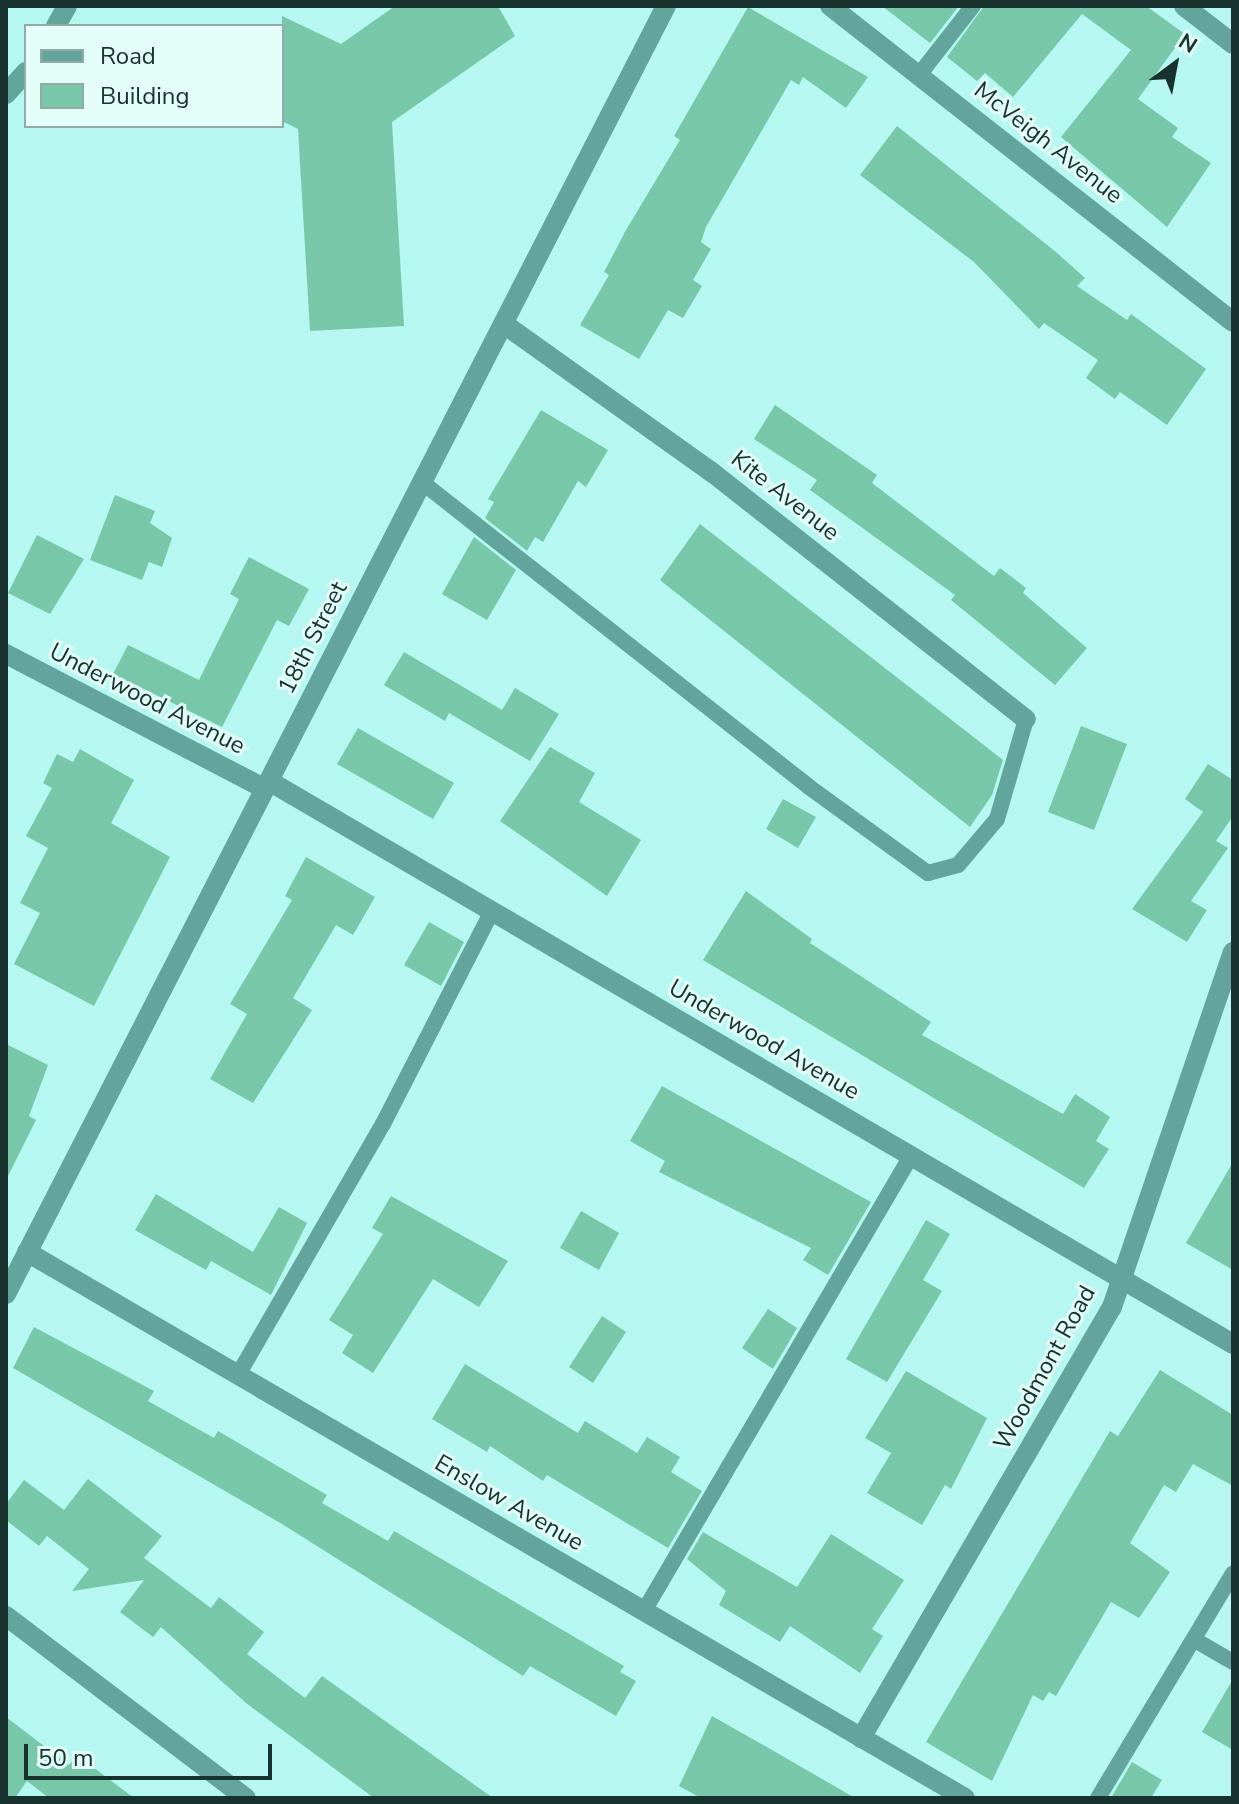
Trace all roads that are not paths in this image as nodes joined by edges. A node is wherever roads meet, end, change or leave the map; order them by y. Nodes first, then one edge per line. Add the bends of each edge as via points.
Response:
1 (67, 6) edge
2 (666, 6) edge
3 (830, 6) edge
4 (973, 6) edge
5 (1184, 6) edge
6 (57, 24) edge
7 (1233, 44) edge
8 (24, 74) edge
9 (919, 75) junction
10 (6, 94) edge
11 (1233, 322) edge
12 (504, 324) junction
13 (423, 483) junction
14 (6, 654) edge
15 (1026, 719) joint
16 (267, 785) junction
17 (492, 911) junction
18 (1233, 952) edge
19 (911, 1156) junction
20 (27, 1252) junction
21 (1121, 1280) junction
22 (6, 1294) edge
23 (1233, 1344) edge
24 (238, 1375) junction
25 (1233, 1573) edge
26 (644, 1611) junction
27 (6, 1616) edge
28 (1195, 1640) junction
29 (1233, 1662) edge
30 (861, 1738) junction
31 (246, 1798) edge
32 (965, 1798) edge
33 (1098, 1798) edge

1 - 6 street
2 - 12 street, 18th Street
3 - 9 street, McVeigh Avenue
4 - 9 lane
5 - 7 street
8 - 10 street
9 - 11 street, McVeigh Avenue
12 - 13 street, 18th Street
12 - 15 street, Kite Avenue via 713,473
13 - 15 lane via 809,787 928,873 958,865 997,819
13 - 16 street, 18th Street
14 - 16 street, Underwood Avenue
16 - 17 street, Underwood Avenue
16 - 20 street, 18th Street
17 - 19 street, Underwood Avenue
17 - 24 lane via 383,1124
18 - 21 street, Woodmont Road
19 - 21 street, Underwood Avenue
19 - 26 lane
20 - 22 street, 18th Street
20 - 24 street, Enslow Avenue
21 - 23 street, Underwood Avenue
21 - 30 street, Woodmont Road via 1103,1324
24 - 26 street, Enslow Avenue
25 - 28 lane
26 - 30 street, Enslow Avenue
27 - 31 street
28 - 29 lane
28 - 33 lane
30 - 32 street, Enslow Avenue

